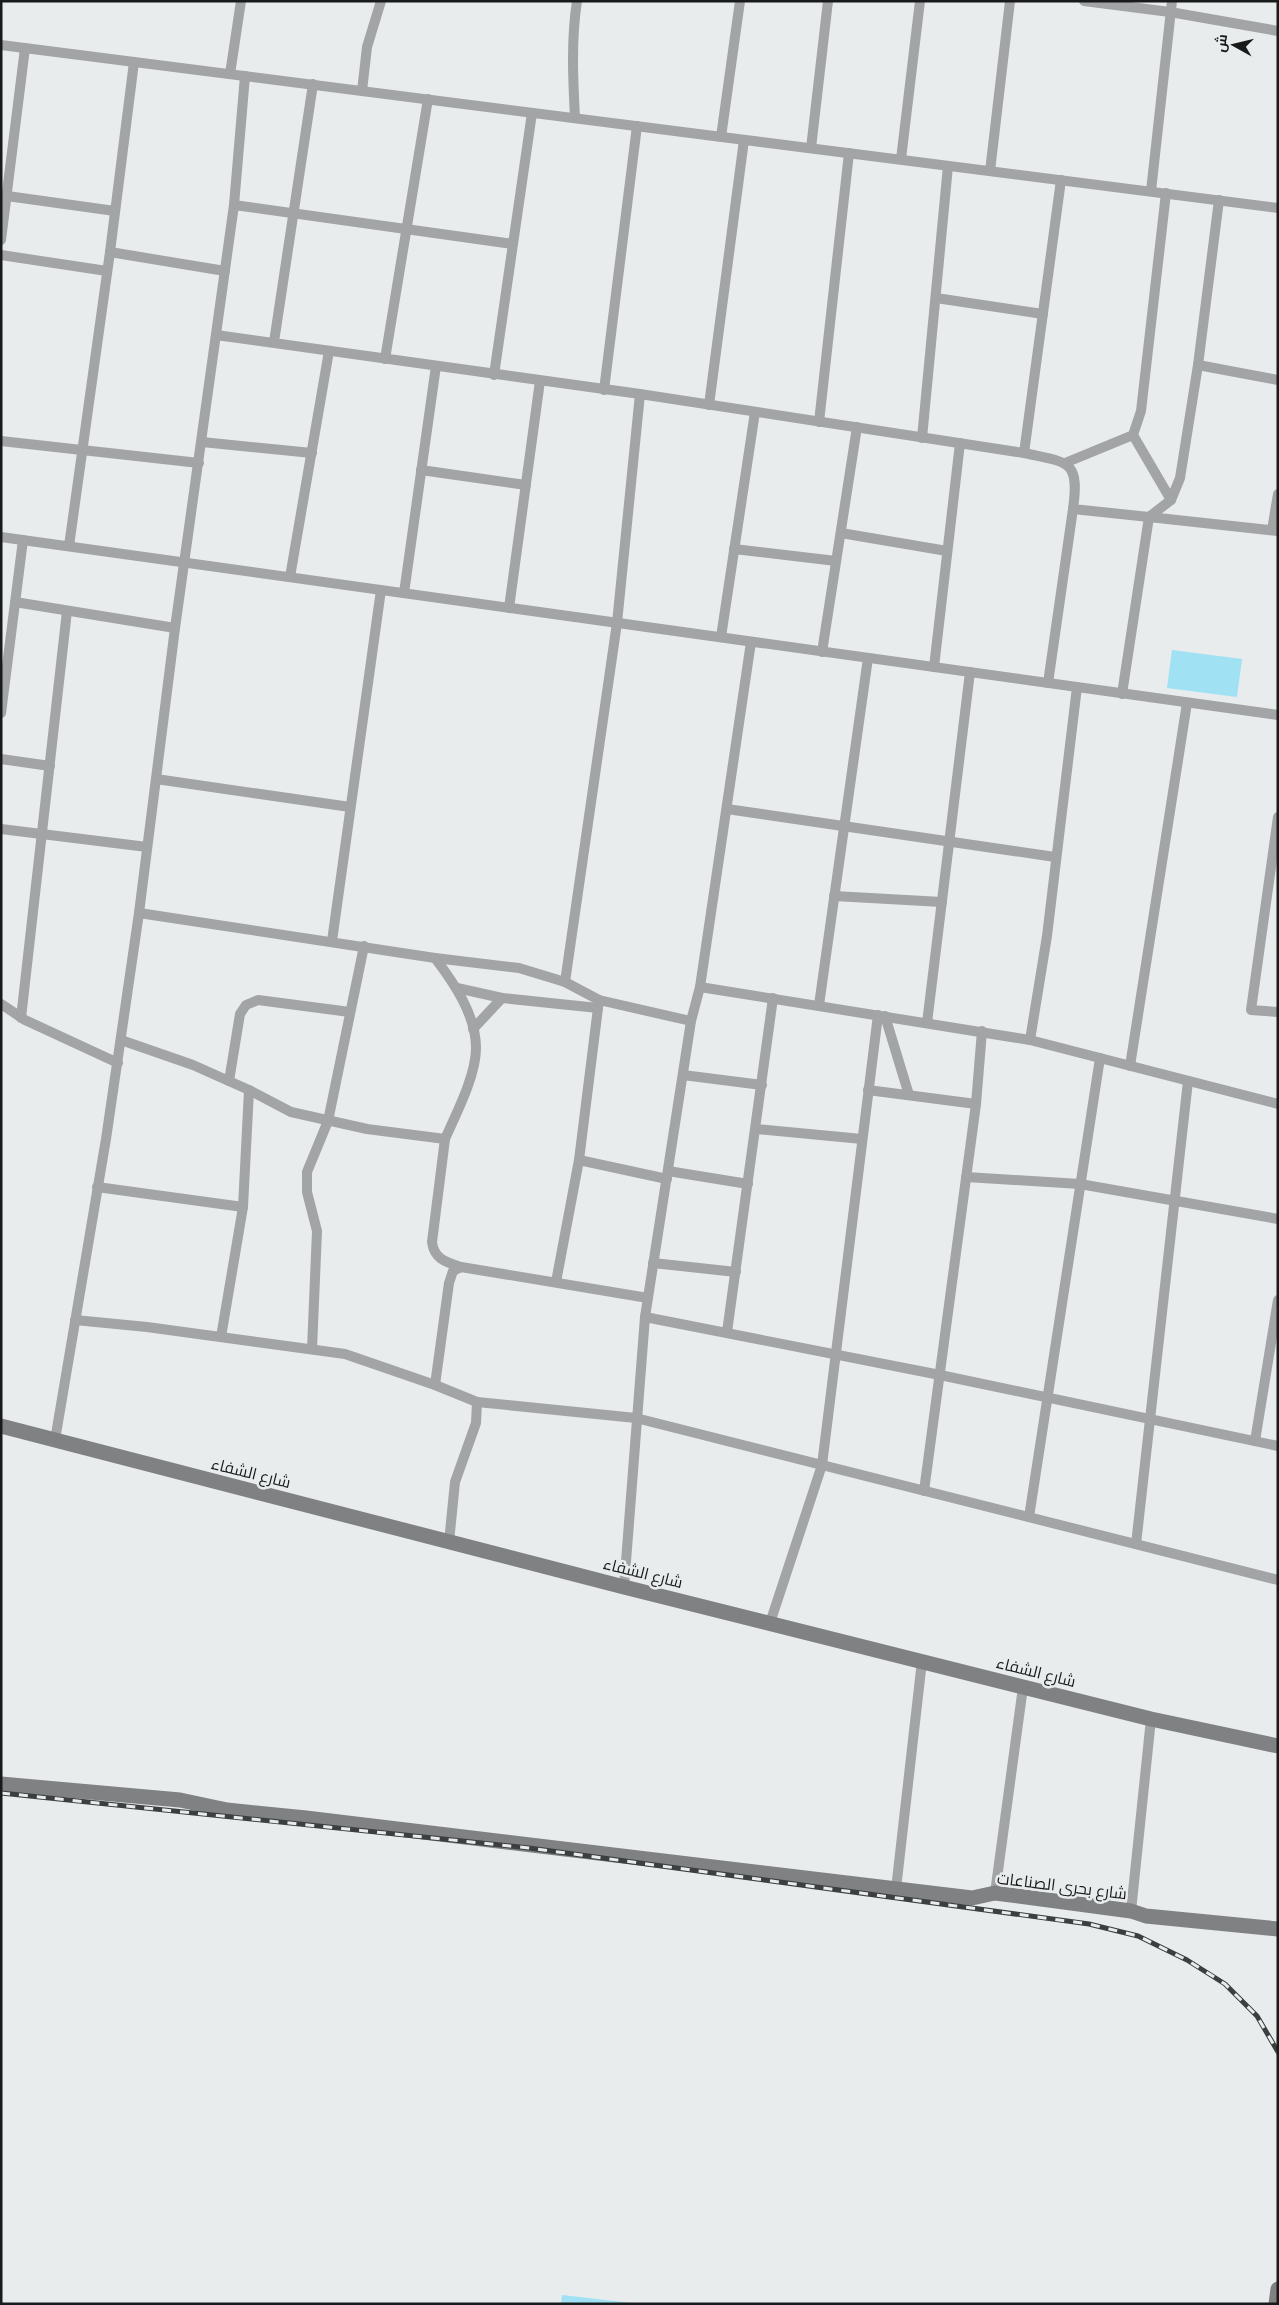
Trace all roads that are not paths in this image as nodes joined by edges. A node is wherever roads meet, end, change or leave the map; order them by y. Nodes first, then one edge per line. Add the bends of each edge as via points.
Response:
1 (240, 1) edge
2 (381, 1) edge
3 (577, 1) edge
4 (740, 1) edge
5 (828, 1) edge
6 (920, 1) edge
7 (1010, 1) edge
8 (1084, 1) edge
9 (1172, 1) edge
10 (1170, 12) junction
11 (1278, 31) edge
12 (1, 45) edge
13 (25, 48) junction
14 (134, 62) junction
15 (230, 74) junction
16 (245, 76) junction
17 (313, 84) junction
18 (362, 91) junction
19 (428, 99) junction
20 (532, 113) junction
21 (575, 118) junction
22 (637, 126) junction
23 (721, 137) junction
24 (744, 140) junction
25 (810, 148) junction
26 (849, 153) junction
27 (901, 159) junction
28 (948, 166) junction
29 (990, 171) junction
30 (1060, 180) junction
31 (1151, 191) junction
32 (1166, 194) junction
33 (7, 196) junction
34 (1219, 200) junction
35 (234, 204) junction
36 (1278, 208) edge
37 (115, 211) junction
38 (294, 213) junction
39 (406, 229) junction
40 (2, 235) edge
41 (513, 244) junction
42 (110, 252) junction
43 (1, 255) edge
44 (107, 271) junction
45 (225, 271) junction
46 (936, 298) junction
47 (1043, 314) junction
48 (216, 334) junction
49 (274, 342) junction
50 (329, 351) junction
51 (385, 359) junction
52 (1198, 365) junction
53 (436, 366) junction
54 (494, 375) junction
55 (1278, 380) edge
56 (540, 381) junction
57 (604, 390) junction
58 (640, 394) junction
59 (709, 406) junction
60 (755, 412) junction
61 (820, 422) junction
62 (857, 427) junction
63 (1133, 435) junction
64 (922, 438) junction
65 (1, 441) edge
66 (202, 442) junction
67 (960, 443) junction
68 (81, 450) junction
69 (312, 453) junction
70 (1024, 453) junction
71 (1065, 463) junction
72 (199, 464) junction
73 (421, 470) junction
74 (526, 485) junction
75 (1278, 494) edge
76 (1171, 500) junction
77 (1073, 509) junction
78 (1149, 517) junction
79 (1275, 530) edge
80 (841, 533) junction
81 (1, 537) edge
82 (22, 540) junction
83 (69, 546) junction
84 (734, 549) junction
85 (947, 551) junction
86 (836, 561) junction
87 (186, 562) junction
88 (290, 577) junction
89 (381, 590) junction
90 (404, 593) junction
91 (15, 602) junction
92 (509, 608) junction
93 (67, 611) junction
94 (617, 623) junction
95 (175, 628) junction
96 (721, 637) junction
97 (6, 639) edge
98 (751, 642) junction
99 (822, 652) junction
100 (868, 658) junction
101 (934, 667) junction
102 (970, 672) junction
103 (1048, 683) junction
104 (1077, 687) junction
105 (1122, 694) junction
106 (1187, 703) junction
107 (1, 713) edge
108 (1278, 715) edge
109 (1, 759) edge
110 (50, 766) junction
111 (156, 779) junction
112 (350, 807) junction
113 (726, 809) junction
114 (1278, 817) edge
115 (844, 826) junction
116 (1, 829) edge
117 (42, 833) junction
118 (949, 842) junction
119 (147, 847) junction
120 (1055, 857) junction
121 (834, 896) junction
122 (942, 902) junction
123 (139, 913) junction
124 (332, 941) junction
125 (364, 946) junction
126 (435, 958) junction
127 (565, 982) junction
128 (700, 987) junction
129 (457, 988) junction
130 (502, 998) junction
131 (773, 998) junction
132 (1, 1004) edge
133 (598, 1004) junction
134 (819, 1005) junction
135 (350, 1012) junction
136 (1278, 1012) edge
137 (881, 1016) junction
138 (21, 1018) junction
139 (691, 1021) junction
140 (927, 1023) junction
141 (473, 1029) junction
142 (982, 1031) junction
143 (121, 1040) junction
144 (1030, 1040) junction
145 (1100, 1058) junction
146 (118, 1062) junction
147 (1130, 1066) junction
148 (683, 1075) junction
149 (229, 1081) junction
150 (1188, 1081) junction
151 (762, 1085) junction
152 (249, 1090) junction
153 (868, 1090) junction
154 (909, 1095) junction
155 (976, 1104) junction
156 (1278, 1104) edge
157 (328, 1121) junction
158 (756, 1129) junction
159 (445, 1139) junction
160 (862, 1139) junction
161 (579, 1160) junction
162 (667, 1175) junction
163 (966, 1177) junction
164 (748, 1184) junction
165 (1080, 1184) junction
166 (98, 1187) junction
167 (1175, 1201) junction
168 (243, 1207) junction
169 (1278, 1219) edge
170 (654, 1263) junction
171 (461, 1267) junction
172 (736, 1272) junction
173 (556, 1282) junction
174 (648, 1298) junction
175 (1278, 1300) edge
176 (645, 1317) junction
177 (75, 1320) junction
178 (727, 1332) junction
179 (221, 1337) junction
180 (312, 1350) junction
181 (835, 1355) junction
182 (940, 1375) junction
183 (435, 1385) junction
184 (1047, 1398) junction
185 (477, 1402) junction
186 (636, 1418) junction
187 (1151, 1419) junction
188 (1, 1426) edge
189 (55, 1440) junction
190 (1255, 1441) junction
191 (1278, 1446) edge
192 (822, 1465) junction
193 (924, 1491) junction
194 (1028, 1517) junction
195 (449, 1542) junction
196 (1136, 1544) junction
197 (1278, 1580) edge
198 (624, 1587) junction
199 (770, 1624) junction
200 (922, 1661) junction
201 (1023, 1687) junction
202 (1151, 1719) junction
203 (1278, 1746) edge
204 (1, 1784) edge
205 (896, 1889) junction
206 (995, 1893) junction
207 (1131, 1911) junction
208 (1278, 1929) edge
209 (1278, 2289) edge
210 (1276, 2304) edge

1 - 15 street
2 - 18 street via 367,47
3 - 21 street via 572,52
4 - 23 street
5 - 25 street
6 - 27 street
7 - 29 street
8 - 10 street
9 - 10 street
10 - 11 street
10 - 31 street
12 - 13 street
13 - 14 street
13 - 33 street
14 - 15 street
14 - 37 street
15 - 16 street
16 - 17 street
16 - 35 street
17 - 18 street
17 - 38 street
18 - 19 street
19 - 20 street
19 - 39 street
20 - 21 street
20 - 41 street
21 - 22 street
22 - 23 street
22 - 57 street
23 - 24 street
24 - 25 street
24 - 59 street
25 - 26 street
26 - 27 street
26 - 61 street
27 - 28 street
28 - 29 street
28 - 46 street
29 - 30 street
30 - 31 street
30 - 47 street
31 - 32 street
32 - 34 street
32 - 63 street via 1141,411
33 - 37 street
33 - 40 street
34 - 36 street
34 - 52 street
35 - 38 street
35 - 45 street
37 - 42 street
38 - 39 street
38 - 49 street
39 - 41 street
39 - 51 street
41 - 54 street
42 - 44 street
42 - 45 street
43 - 44 street
44 - 68 street
45 - 48 street
46 - 47 street
46 - 64 street
47 - 70 street
48 - 49 street
48 - 66 street
49 - 50 street
50 - 51 street
50 - 69 street
51 - 53 street
52 - 55 street
52 - 76 street via 1180,478
53 - 54 street
53 - 73 street
54 - 56 street
56 - 57 street
56 - 74 street
57 - 58 street
58 - 59 street
58 - 94 street
59 - 60 street
60 - 61 street
60 - 84 street
61 - 62 street
62 - 64 street
62 - 80 street
63 - 71 street
63 - 76 street
64 - 67 street
65 - 68 street
66 - 69 street
66 - 72 street
67 - 70 street
67 - 85 street
68 - 72 street
68 - 83 street
69 - 88 street
70 - 71 street
71 - 77 street via 1077,482
72 - 87 street
73 - 74 street
73 - 90 street
74 - 92 street
75 - 79 street
76 - 78 street
77 - 78 street
77 - 103 street
78 - 79 street
78 - 105 street
80 - 85 street
80 - 86 street
81 - 82 street
82 - 83 street
82 - 91 street
83 - 87 street
84 - 86 street
84 - 96 street
85 - 101 street
86 - 99 street
87 - 88 street
87 - 95 street
88 - 89 street
89 - 90 street
89 - 112 street
90 - 92 street
91 - 93 street
91 - 97 street
92 - 94 street
93 - 95 street
93 - 110 street
94 - 96 street
94 - 127 street
95 - 111 street
96 - 98 street
97 - 107 street
98 - 99 street
98 - 113 street
99 - 100 street
100 - 101 street
100 - 115 street
101 - 102 street
102 - 103 street
102 - 118 street
103 - 104 street
104 - 105 street
104 - 120 street
105 - 106 street
106 - 108 street
106 - 147 street
109 - 110 street
110 - 117 street
111 - 112 street
111 - 119 street
112 - 124 street
113 - 115 street
113 - 128 street
114 - 136 street via 1251,1010
115 - 118 street
115 - 121 street
116 - 117 street
117 - 119 street
117 - 138 street
118 - 120 street
118 - 122 street
119 - 123 street
120 - 144 street
121 - 122 street
121 - 134 street
122 - 140 street
123 - 124 street
123 - 143 street
124 - 125 street
125 - 126 street
125 - 135 street
126 - 127 street via 520,968
126 - 129 street
127 - 133 street
128 - 131 street
128 - 139 street
129 - 130 street
129 - 141 street
130 - 133 street
130 - 141 street
131 - 134 street
131 - 151 street
132 - 138 street
133 - 139 street
133 - 161 street
134 - 137 street
135 - 149 street via 258,1000 246,1006 240,1014
135 - 157 street
137 - 140 street
137 - 153 street
137 - 154 street
138 - 146 street
139 - 148 street
140 - 142 street
141 - 159 street via 474,1064
142 - 144 street
142 - 155 street
143 - 146 street
143 - 149 street
144 - 145 street
145 - 147 street
145 - 165 street
146 - 166 street
147 - 150 street
148 - 151 street
148 - 162 street
149 - 152 street
150 - 156 street
150 - 167 street
151 - 158 street
152 - 157 street via 291,1112
152 - 168 street
153 - 154 street
153 - 160 street
154 - 155 street
155 - 163 street
157 - 159 street
157 - 180 street via 307,1172 307,1192 318,1231
158 - 160 street
158 - 164 street
159 - 171 street via 432,1242 436,1255
160 - 181 street
161 - 162 street
161 - 173 street
162 - 164 street
162 - 170 street
163 - 165 street
163 - 182 street
164 - 172 street
165 - 167 street
165 - 184 street
166 - 168 street
166 - 177 street
167 - 169 street
167 - 187 street
168 - 179 street
170 - 172 street
170 - 174 street
171 - 173 street
171 - 183 street via 453,1270 449,1283
172 - 178 street
173 - 174 street
174 - 176 street
175 - 190 street
176 - 178 street
176 - 186 street
177 - 179 street
177 - 189 street
178 - 181 street
179 - 180 street
180 - 183 street via 345,1354
181 - 182 street
181 - 192 street
182 - 184 street
182 - 193 street
183 - 185 street
184 - 187 street
184 - 194 street
185 - 186 street
185 - 195 street via 476,1422 455,1482
186 - 192 street
186 - 198 street
187 - 190 street
187 - 196 street
188 - 189 street, شارع الشفاء
189 - 195 street, شارع الشفاء
190 - 191 street
192 - 193 street
192 - 199 street
193 - 194 street
194 - 196 street
195 - 198 street, شارع الشفاء
196 - 197 street
198 - 199 street, شارع الشفاء
199 - 200 street, شارع الشفاء
200 - 201 street, شارع الشفاء
200 - 205 street
201 - 202 street, شارع الشفاء
201 - 206 street
202 - 203 street, شارع الشفاء
202 - 207 street
204 - 205 street, شارع بحرى الصناعات via 180,1800 227,1810
205 - 206 street, شارع بحرى الصناعات via 972,1898
206 - 207 street, شارع بحرى الصناعات
207 - 208 street, شارع بحرى الصناعات via 1146,1916
209 - 210 street

